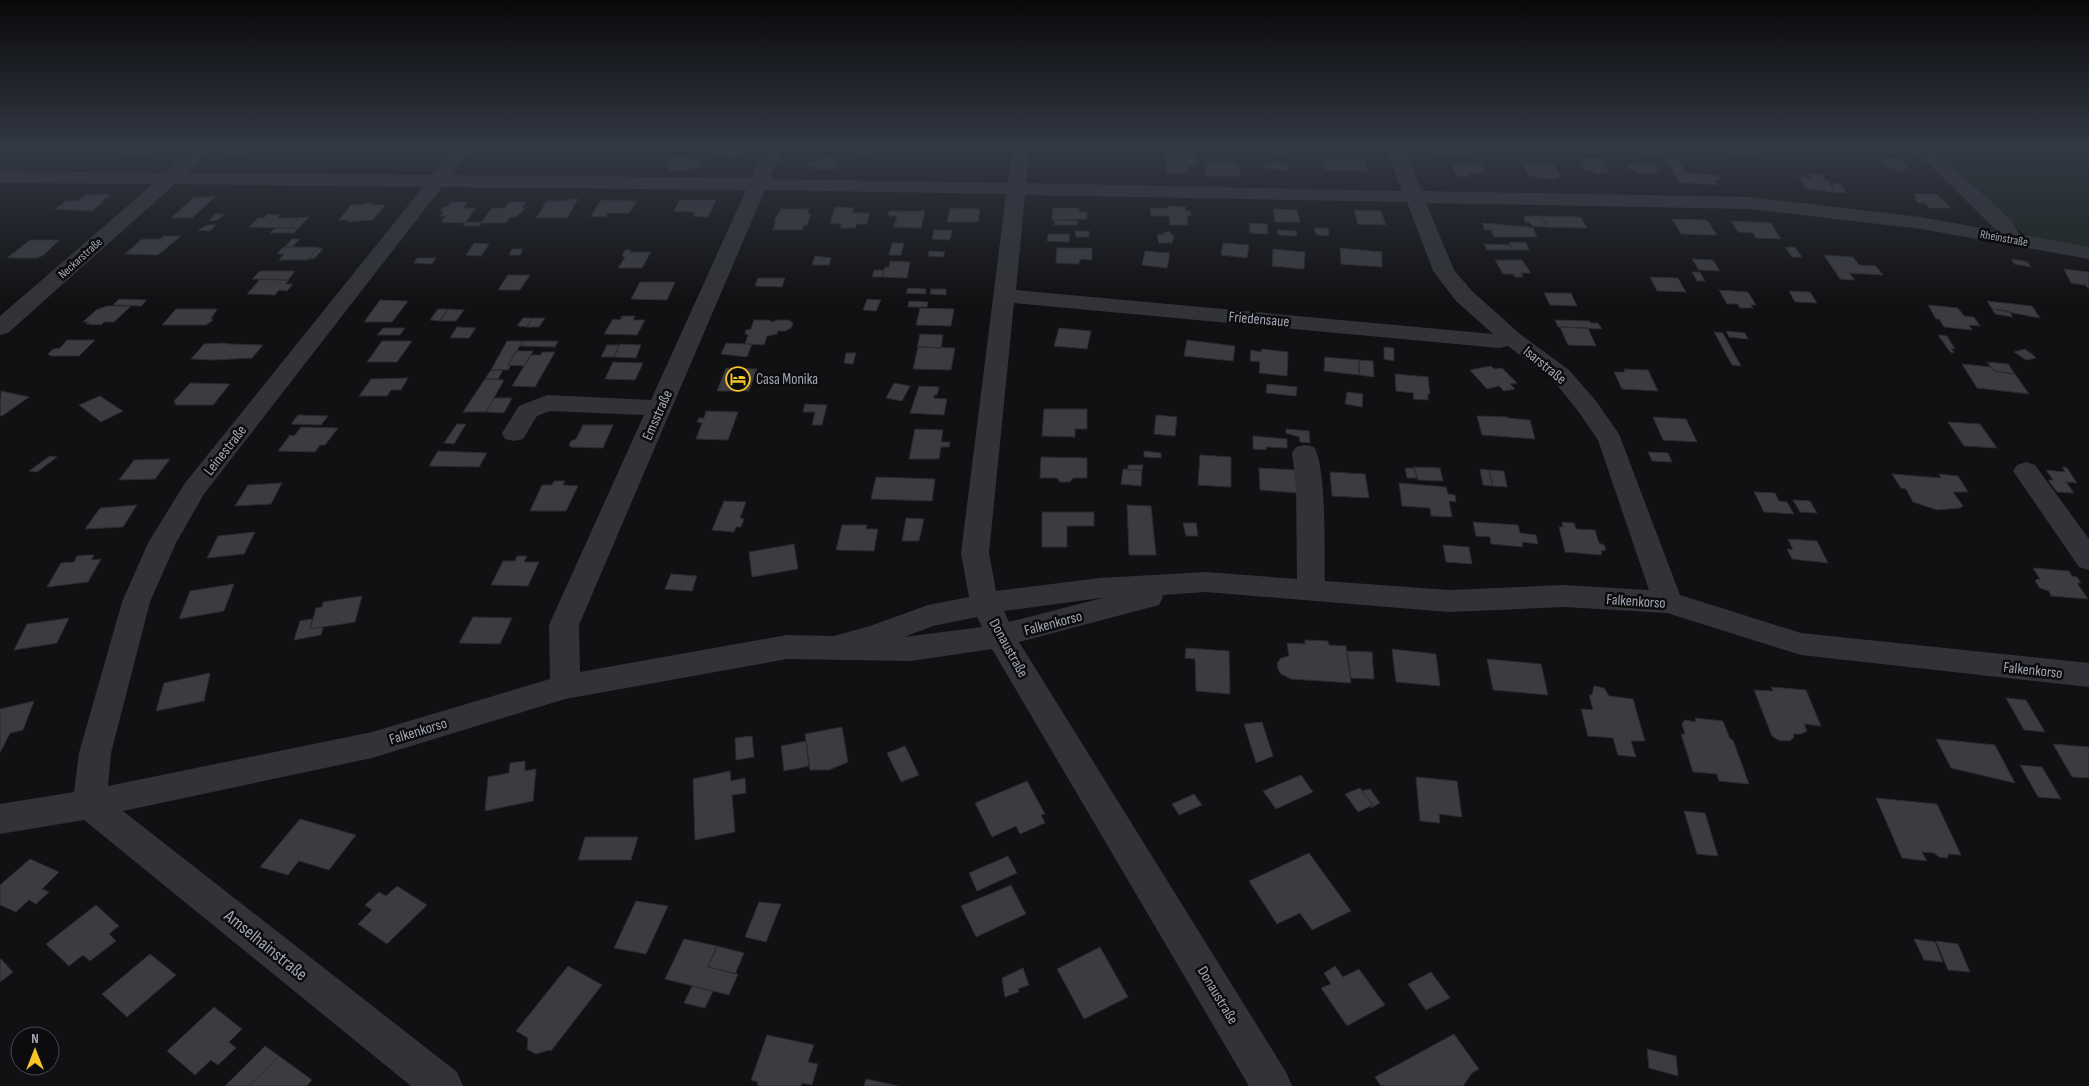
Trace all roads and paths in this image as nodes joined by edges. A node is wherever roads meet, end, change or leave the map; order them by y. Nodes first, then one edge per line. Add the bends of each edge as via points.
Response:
1 (147, 199) edge
2 (423, 199) edge
3 (753, 199) edge
4 (1015, 199) edge
5 (1414, 199) edge
6 (1543, 199) edge
7 (1977, 199) edge
8 (2011, 239) junction
9 (2089, 253) edge
10 (1005, 296) junction
11 (0, 328) edge
12 (1512, 339) junction
13 (660, 408) junction
14 (514, 433) dead end
15 (1305, 453) dead end
16 (2026, 471) dead end
17 (2089, 560) edge
18 (1206, 582) junction
19 (1311, 590) junction
20 (1668, 602) junction
21 (985, 604) junction
22 (1000, 636) junction
23 (836, 647) junction
24 (2089, 675) edge
25 (565, 687) junction
26 (89, 804) junction
27 (0, 819) edge
28 (443, 1086) edge
29 (1272, 1086) edge

1 - 11 street, Neckarstraße
2 - 26 street, Leinestraße via 194,488 162,543 136,602 95,753
3 - 13 street, Emsstraße
4 - 10 street, Donaustraße
5 - 12 street, Isarstraße via 1444,272 1464,296
6 - 8 street, Rheinstraße via 1752,203 1921,223
7 - 8 street via 2005,225
8 - 9 street, Rheinstraße
10 - 12 street, Friedensaue via 1499,341
10 - 21 street, Donaustraße via 975,553
12 - 20 street, Isarstraße via 1560,374 1588,406 1610,440
13 - 14 street via 547,403 528,411
13 - 25 street, Emsstraße via 564,625
15 - 19 street via 1309,483
16 - 17 street
18 - 19 street, Falkenkorso
18 - 21 street, Falkenkorso via 1100,588
18 - 22 street, Falkenkorso
19 - 20 street, Falkenkorso via 1449,601 1564,596
20 - 24 street, Falkenkorso via 1801,644
21 - 22 street, Donaustraße
21 - 23 street, Falkenkorso via 928,616
22 - 23 street, Falkenkorso via 911,650
22 - 29 street, Donaustraße
23 - 25 street, Falkenkorso via 787,647
25 - 26 street, Falkenkorso via 372,745
26 - 27 street, Falkenkorso
26 - 28 street, Amselhainstraße

